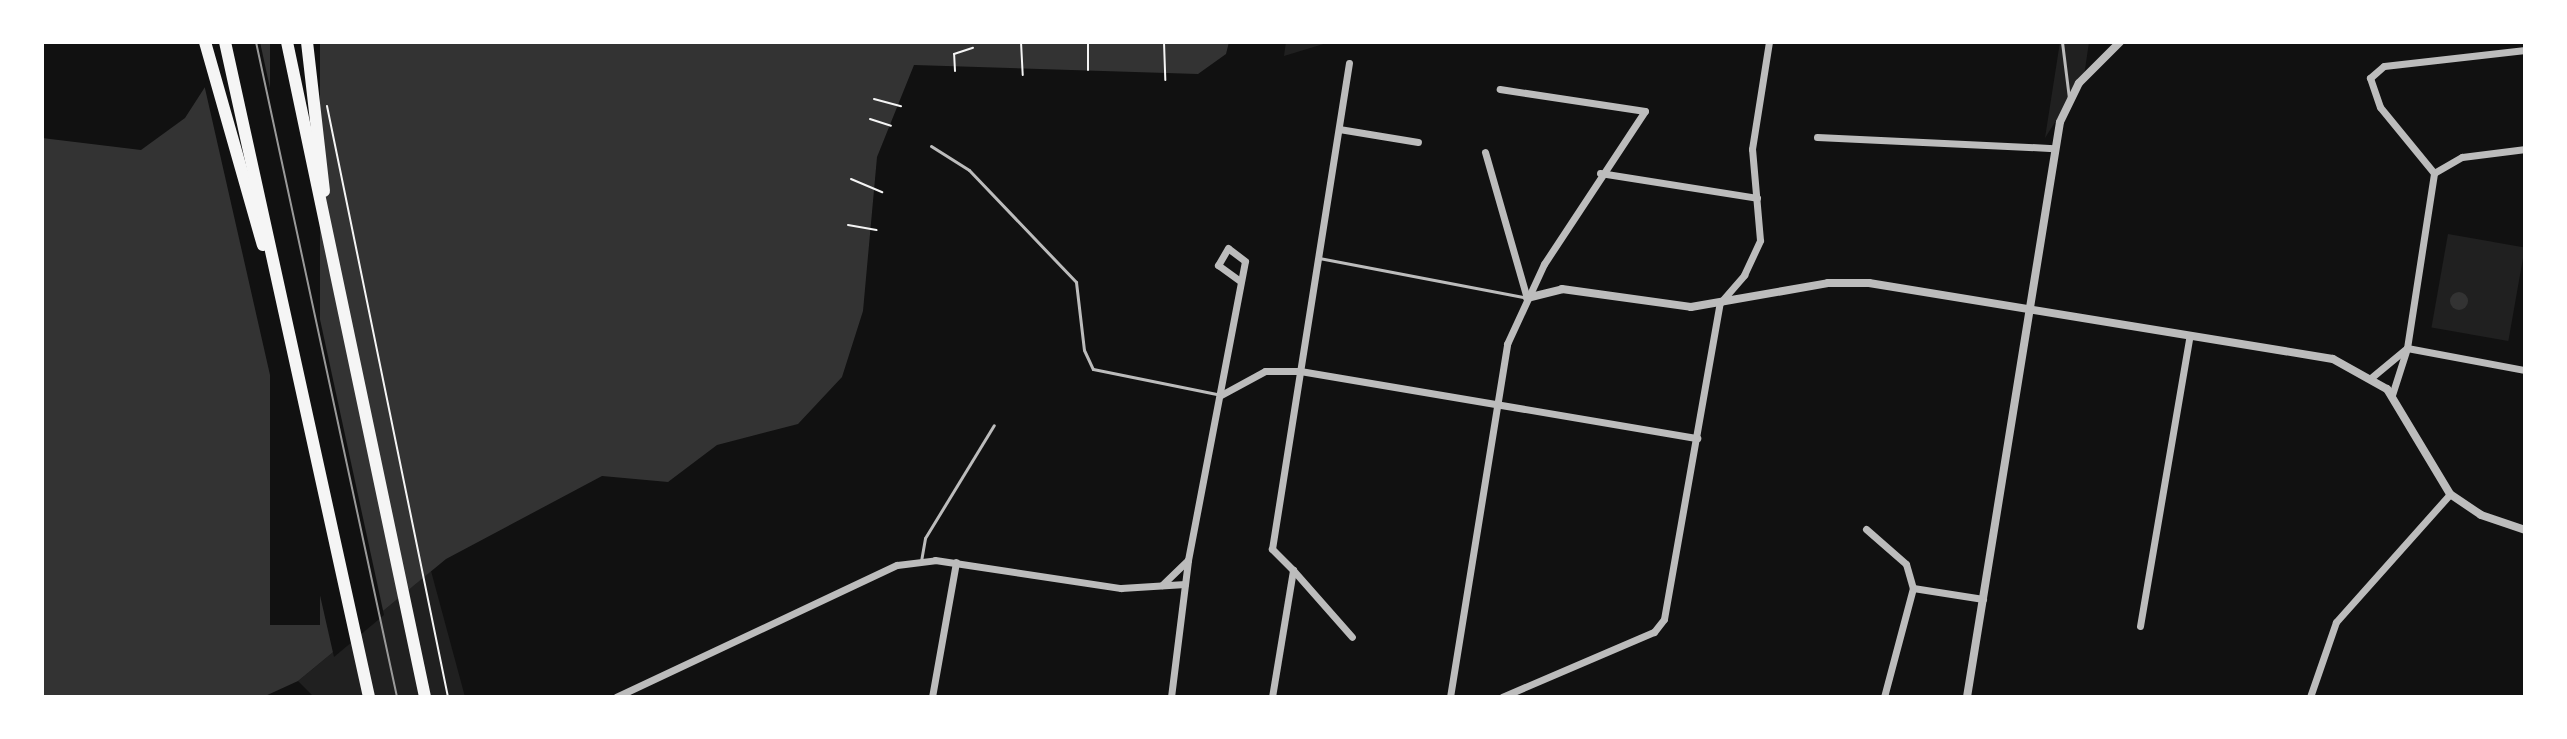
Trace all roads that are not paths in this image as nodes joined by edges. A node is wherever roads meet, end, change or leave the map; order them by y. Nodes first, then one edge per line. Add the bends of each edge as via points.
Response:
1 (205, 42) edge
2 (225, 42) edge
3 (287, 42) edge
4 (307, 42) edge
5 (1769, 42) edge
6 (2062, 42) edge
7 (2120, 42) edge
8 (2525, 50) edge
9 (1349, 63) dead end
10 (1500, 89) dead end
11 (2069, 98) junction
12 (1339, 129) junction
13 (1817, 137) dead end
14 (1418, 142) dead end
15 (931, 146) dead end
16 (2054, 148) junction
17 (2525, 149) edge
18 (1485, 152) dead end
19 (1600, 173) junction
20 (2434, 173) junction
21 (1757, 198) junction
22 (331, 249) junction
23 (1319, 258) junction
24 (1239, 280) junction
25 (1527, 298) junction
26 (1720, 303) junction
27 (2028, 310) junction
28 (2190, 335) junction
29 (291, 336) junction
30 (2407, 348) junction
31 (2525, 370) edge
32 (1300, 371) junction
33 (2372, 377) junction
34 (1221, 395) junction
35 (2392, 395) junction
36 (1494, 403) junction
37 (994, 425) dead end
38 (1697, 438) junction
39 (2450, 494) junction
40 (1866, 529) dead end
41 (2525, 530) edge
42 (1188, 560) junction
43 (921, 561) junction
44 (956, 562) junction
45 (1293, 570) junction
46 (1185, 584) junction
47 (1162, 585) junction
48 (1913, 588) junction
49 (1983, 599) junction
50 (2140, 626) dead end
51 (1352, 637) dead end
52 (369, 697) edge
53 (425, 697) edge
54 (616, 697) edge
55 (932, 697) edge
56 (1171, 697) edge
57 (1272, 697) edge
58 (1450, 697) edge
59 (1502, 697) edge
60 (1884, 697) edge
61 (1967, 697) edge
62 (2310, 697) edge

1 - 29 highway
2 - 29 highway
3 - 22 highway
4 - 22 highway
5 - 21 street via 1752,149
6 - 11 lane
7 - 11 street
8 - 20 street via 2384,66 2370,78 2380,107
9 - 12 street
10 - 19 street via 1645,111
11 - 16 street
12 - 14 street
12 - 23 street
13 - 16 street
15 - 34 lane via 969,170 1076,282 1093,369
16 - 27 street
17 - 20 street via 2471,154
18 - 25 street
19 - 21 street
19 - 25 street
20 - 30 street
21 - 26 street via 1760,240 1744,275
22 - 53 highway
23 - 25 lane
23 - 32 street
24 - 24 street via 1244,254 1228,248 1218,265
24 - 34 street
25 - 26 street via 1562,289 1691,307
25 - 36 street
26 - 27 street via 1850,282
26 - 38 street
27 - 28 street
27 - 49 street
28 - 33 street via 2333,359
28 - 50 street
29 - 52 highway
30 - 31 street
30 - 33 street
30 - 35 street
32 - 34 street via 1265,371
32 - 36 street
32 - 45 street via 1272,549
33 - 35 street
34 - 42 street
35 - 39 street
36 - 38 street
36 - 58 street
37 - 43 lane via 925,538
38 - 59 street via 1664,619 1654,632
39 - 41 street via 2481,515
39 - 62 street via 2342,613
40 - 48 street via 1906,564
42 - 46 street
42 - 47 street
43 - 44 street
43 - 54 street via 876,572
44 - 47 street via 1088,584
44 - 55 street
45 - 51 street
45 - 57 street
46 - 47 street
46 - 56 street
48 - 49 street
48 - 60 street
49 - 61 street

